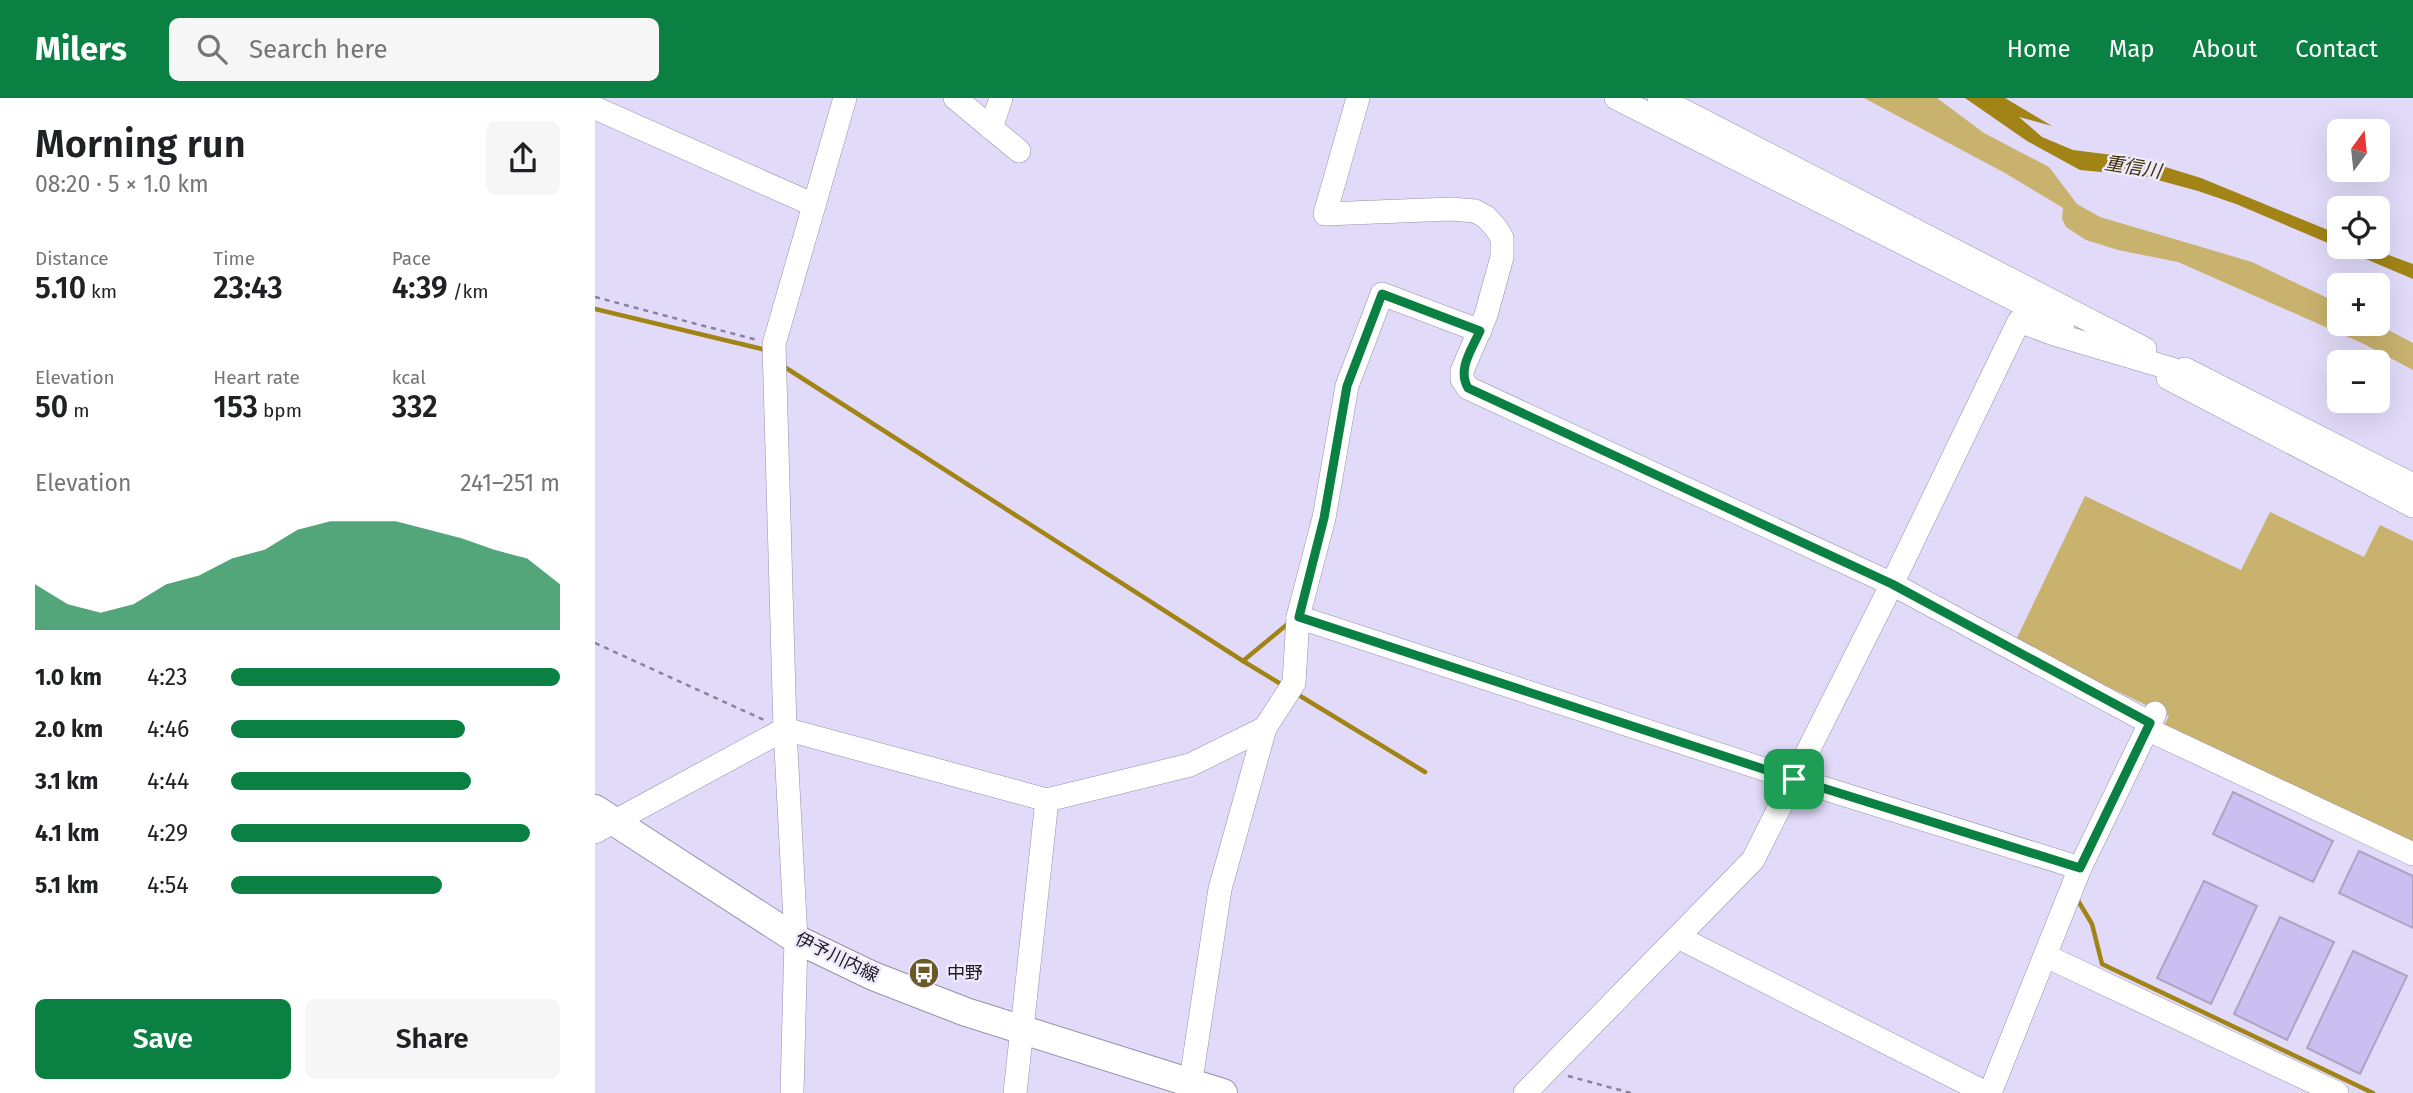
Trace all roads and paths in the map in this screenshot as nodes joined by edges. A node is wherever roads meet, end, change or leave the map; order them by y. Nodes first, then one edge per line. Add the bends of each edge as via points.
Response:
1 (845, 98) edge
2 (955, 98) edge
3 (1001, 98) edge
4 (1359, 98) edge
5 (1616, 98) edge
6 (1659, 98) edge
7 (595, 108) edge
8 (991, 128) junction
9 (1019, 151) dead end
10 (814, 205) junction
11 (595, 297) edge
12 (1480, 331) junction
13 (774, 345) junction
14 (2115, 351) junction
15 (2199, 377) junction
16 (2413, 485) edge
17 (2413, 506) edge
18 (1892, 584) junction
19 (1299, 617) junction
20 (595, 643) edge
21 (2150, 721) junction
22 (1265, 728) junction
23 (785, 729) junction
24 (1794, 779) junction
25 (1047, 800) junction
26 (602, 821) edge
27 (2413, 853) edge
28 (2080, 868) junction
29 (1678, 937) junction
30 (796, 939) junction
31 (2046, 956) junction
32 (1023, 1028) junction
33 (1548, 1070) junction
34 (1189, 1088) edge
35 (794, 1092) edge
36 (1015, 1093) edge
37 (1223, 1093) edge
38 (1525, 1093) edge
39 (1631, 1093) edge
40 (1988, 1093) edge
41 (2337, 1093) edge

1 - 10 street
2 - 8 street
3 - 8 street
4 - 12 street via 1325,214 1451,209 1486,217 1502,238 1502,257
5 - 14 street
6 - 15 street
7 - 10 street
8 - 9 street
10 - 13 street
11 - 13 path
12 - 18 street via 1462,371 1468,388
12 - 19 street via 1382,294 1347,386 1324,518
13 - 23 street
14 - 15 street
14 - 17 street
14 - 18 street via 2019,321
15 - 16 street
18 - 21 street
18 - 24 street
19 - 22 street via 1294,682
19 - 24 street
20 - 23 path
21 - 27 street
21 - 28 street
22 - 25 street via 1189,765
22 - 34 street via 1220,889
23 - 25 street
23 - 26 street
23 - 30 street
24 - 28 street
24 - 29 street via 1753,860
25 - 32 street
26 - 30 main road, 伊予川内線
28 - 31 street
29 - 33 street
29 - 40 street
30 - 32 main road, 伊予川内線 via 873,976 966,1012
30 - 35 street
31 - 40 street
31 - 41 street
32 - 34 main road, 伊予川内線
32 - 36 street
33 - 38 street
33 - 39 path
34 - 37 main road, 伊予川内線

